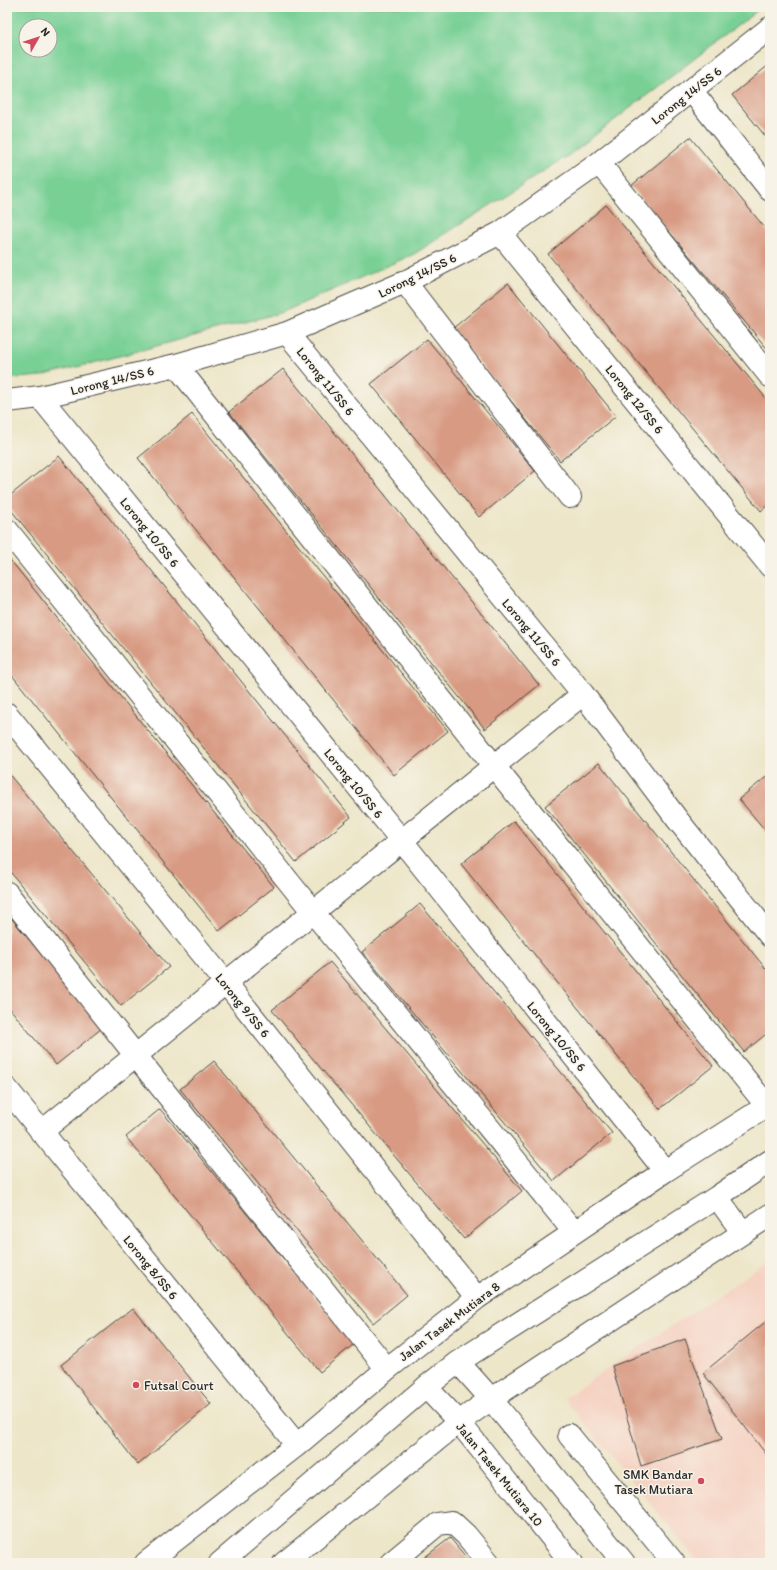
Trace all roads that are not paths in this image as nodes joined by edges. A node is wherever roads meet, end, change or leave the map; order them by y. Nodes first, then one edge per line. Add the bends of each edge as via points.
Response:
1 (770, 28) edge
2 (691, 90) junction
3 (599, 163) junction
4 (770, 190) edge
5 (500, 233) junction
6 (405, 282) junction
7 (287, 333) junction
8 (176, 365) junction
9 (770, 376) edge
10 (40, 397) junction
11 (7, 401) edge
12 (570, 497) dead end
13 (7, 530) edge
14 (766, 554) edge
15 (583, 694) junction
16 (7, 714) edge
17 (494, 766) junction
18 (402, 841) junction
19 (7, 893) edge
20 (313, 912) junction
21 (770, 936) edge
22 (226, 983) junction
23 (136, 1056) junction
24 (7, 1089) edge
25 (768, 1105) edge
26 (41, 1132) junction
27 (770, 1161) edge
28 (665, 1171) junction
29 (717, 1197) junction
30 (770, 1215) edge
31 (574, 1232) junction
32 (743, 1233) junction
33 (477, 1298) junction
34 (458, 1362) junction
35 (387, 1369) junction
36 (426, 1387) junction
37 (492, 1399) junction
38 (459, 1422) junction
39 (569, 1435) dead end
40 (297, 1444) junction
41 (146, 1563) edge
42 (220, 1563) edge
43 (284, 1563) edge
44 (391, 1563) edge
45 (489, 1563) edge
46 (572, 1563) edge
47 (624, 1563) edge
48 (674, 1563) edge

1 - 2 street, Lorong 14/SS 6
2 - 3 street, Lorong 14/SS 6
2 - 4 street
3 - 5 street, Lorong 14/SS 6
3 - 9 street
5 - 6 street, Lorong 14/SS 6
5 - 14 street, Lorong 12/SS 6
6 - 7 street, Lorong 14/SS 6
6 - 12 street
7 - 8 street, Lorong 14/SS 6
7 - 15 street, Lorong 11/SS 6
8 - 10 street, Lorong 14/SS 6
8 - 17 street
10 - 11 street, Lorong 14/SS 6
10 - 18 street, Lorong 10/SS 6
13 - 20 street
15 - 17 street
15 - 21 street, Lorong 11/SS 6 via 677,819
16 - 22 street, Lorong 9/SS 6
17 - 18 street
17 - 25 street
18 - 20 street
18 - 28 street, Lorong 10/SS 6
19 - 23 street
20 - 22 street
20 - 31 street
22 - 23 street
22 - 33 street, Lorong 9/SS 6
23 - 26 street
23 - 35 street
24 - 26 street, Lorong 8/SS 6
25 - 28 street, Jalan Tasek Mutiara 8
26 - 40 street, Lorong 8/SS 6
27 - 29 street
28 - 31 street, Jalan Tasek Mutiara 8
29 - 32 street
29 - 34 street
30 - 32 street
31 - 33 street, Jalan Tasek Mutiara 8
32 - 37 street
33 - 35 street, Jalan Tasek Mutiara 8
34 - 36 street
34 - 37 street
35 - 40 street, Jalan Tasek Mutiara 8
36 - 38 street, Jalan Tasek Mutiara 10
36 - 42 street
37 - 38 street
37 - 47 street
38 - 43 street
38 - 46 street, Jalan Tasek Mutiara 10
39 - 48 street
40 - 41 street, Jalan Tasek Mutiara 8
44 - 45 street via 438,1524 452,1522

